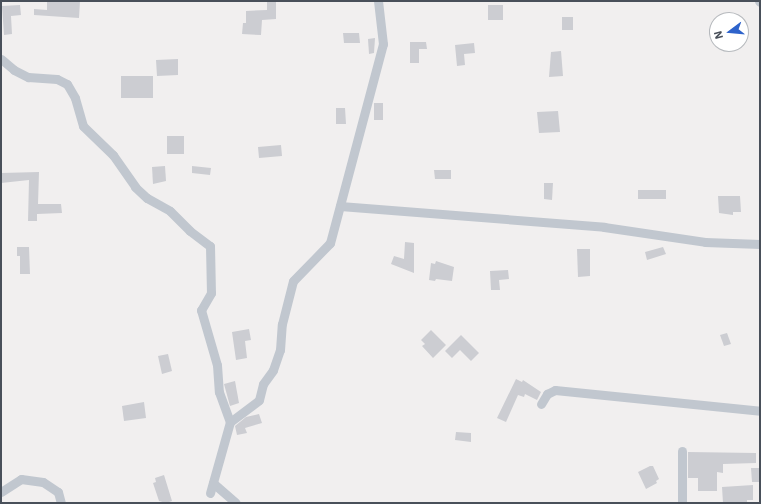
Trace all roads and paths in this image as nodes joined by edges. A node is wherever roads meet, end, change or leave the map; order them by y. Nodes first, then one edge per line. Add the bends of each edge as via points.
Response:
1 (378, 1) edge
2 (1, 59) edge
3 (340, 206) junction
4 (760, 244) edge
5 (541, 404) dead end
6 (760, 411) edge
7 (230, 422) junction
8 (682, 451) dead end
9 (213, 483) junction
10 (1, 492) edge
11 (210, 493) dead end
12 (61, 503) edge
13 (236, 503) edge
14 (682, 503) edge

1 - 3 street via 384,44 373,76 365,120
2 - 7 street via 28,77 57,79 67,84 75,98 83,126 113,155 135,187 147,198 170,210 190,231 210,246 211,293 201,310 216,365 219,392
3 - 4 street via 604,227 704,242
3 - 7 street via 330,243 293,282 282,324 280,350 273,370 263,384 259,400
5 - 6 street via 547,394 555,390
7 - 9 street
8 - 14 street
9 - 11 street
9 - 13 street
10 - 12 street via 21,479 43,482 58,492

